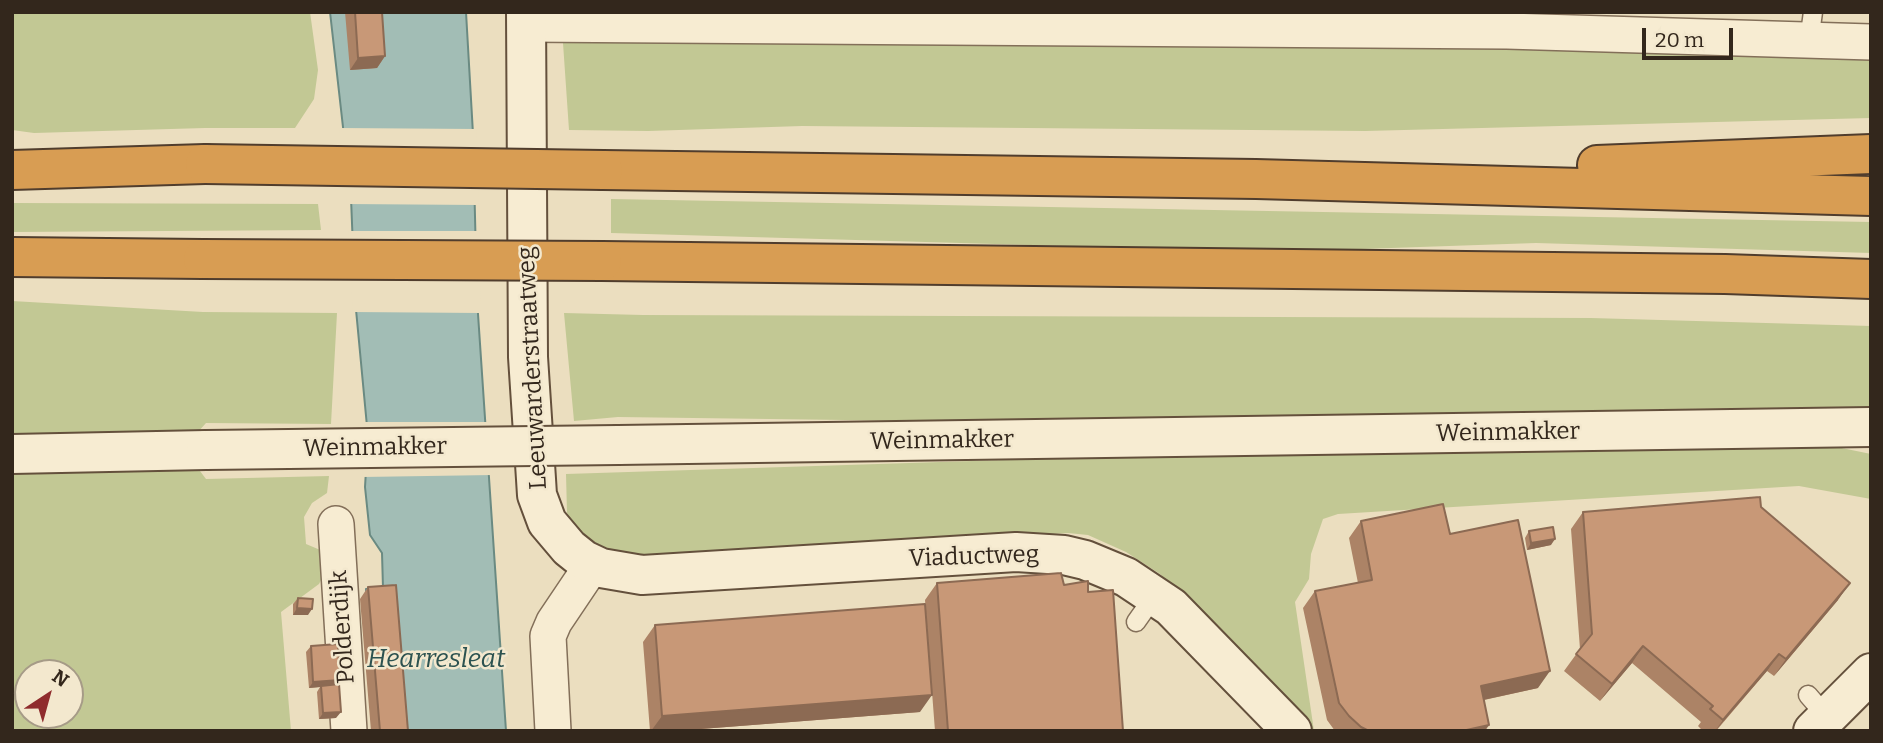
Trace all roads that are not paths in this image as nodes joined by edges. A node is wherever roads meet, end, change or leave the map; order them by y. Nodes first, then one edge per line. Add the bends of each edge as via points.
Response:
1 (526, 18) edge
2 (1811, 27) edge
3 (1871, 42) edge
4 (1871, 154) edge
5 (12, 170) edge
6 (1255, 179) junction
7 (1871, 196) edge
8 (12, 257) edge
9 (1725, 274) junction
10 (1871, 279) edge
11 (1871, 292) edge
12 (1871, 427) edge
13 (12, 454) edge
14 (336, 524) dead end
15 (593, 565) junction
16 (1871, 673) edge
17 (1816, 714) edge
18 (349, 731) edge
19 (553, 731) edge
20 (1292, 731) edge

1 - 2 street via 1609,33
1 - 15 main road, Leeuwarderstraatweg via 528,357 537,495 552,531
2 - 3 street
4 - 6 highway
5 - 6 highway, bridge via 205,164
6 - 7 highway
8 - 9 highway, bridge
9 - 10 highway
9 - 11 highway
12 - 13 main road, Weinmakker, bridge
14 - 18 street, Polderdijk
15 - 19 street via 548,636
15 - 20 main road, Viaductweg via 656,574 1031,553 1064,555 1106,567 1146,608 1171,607
16 - 17 main road

